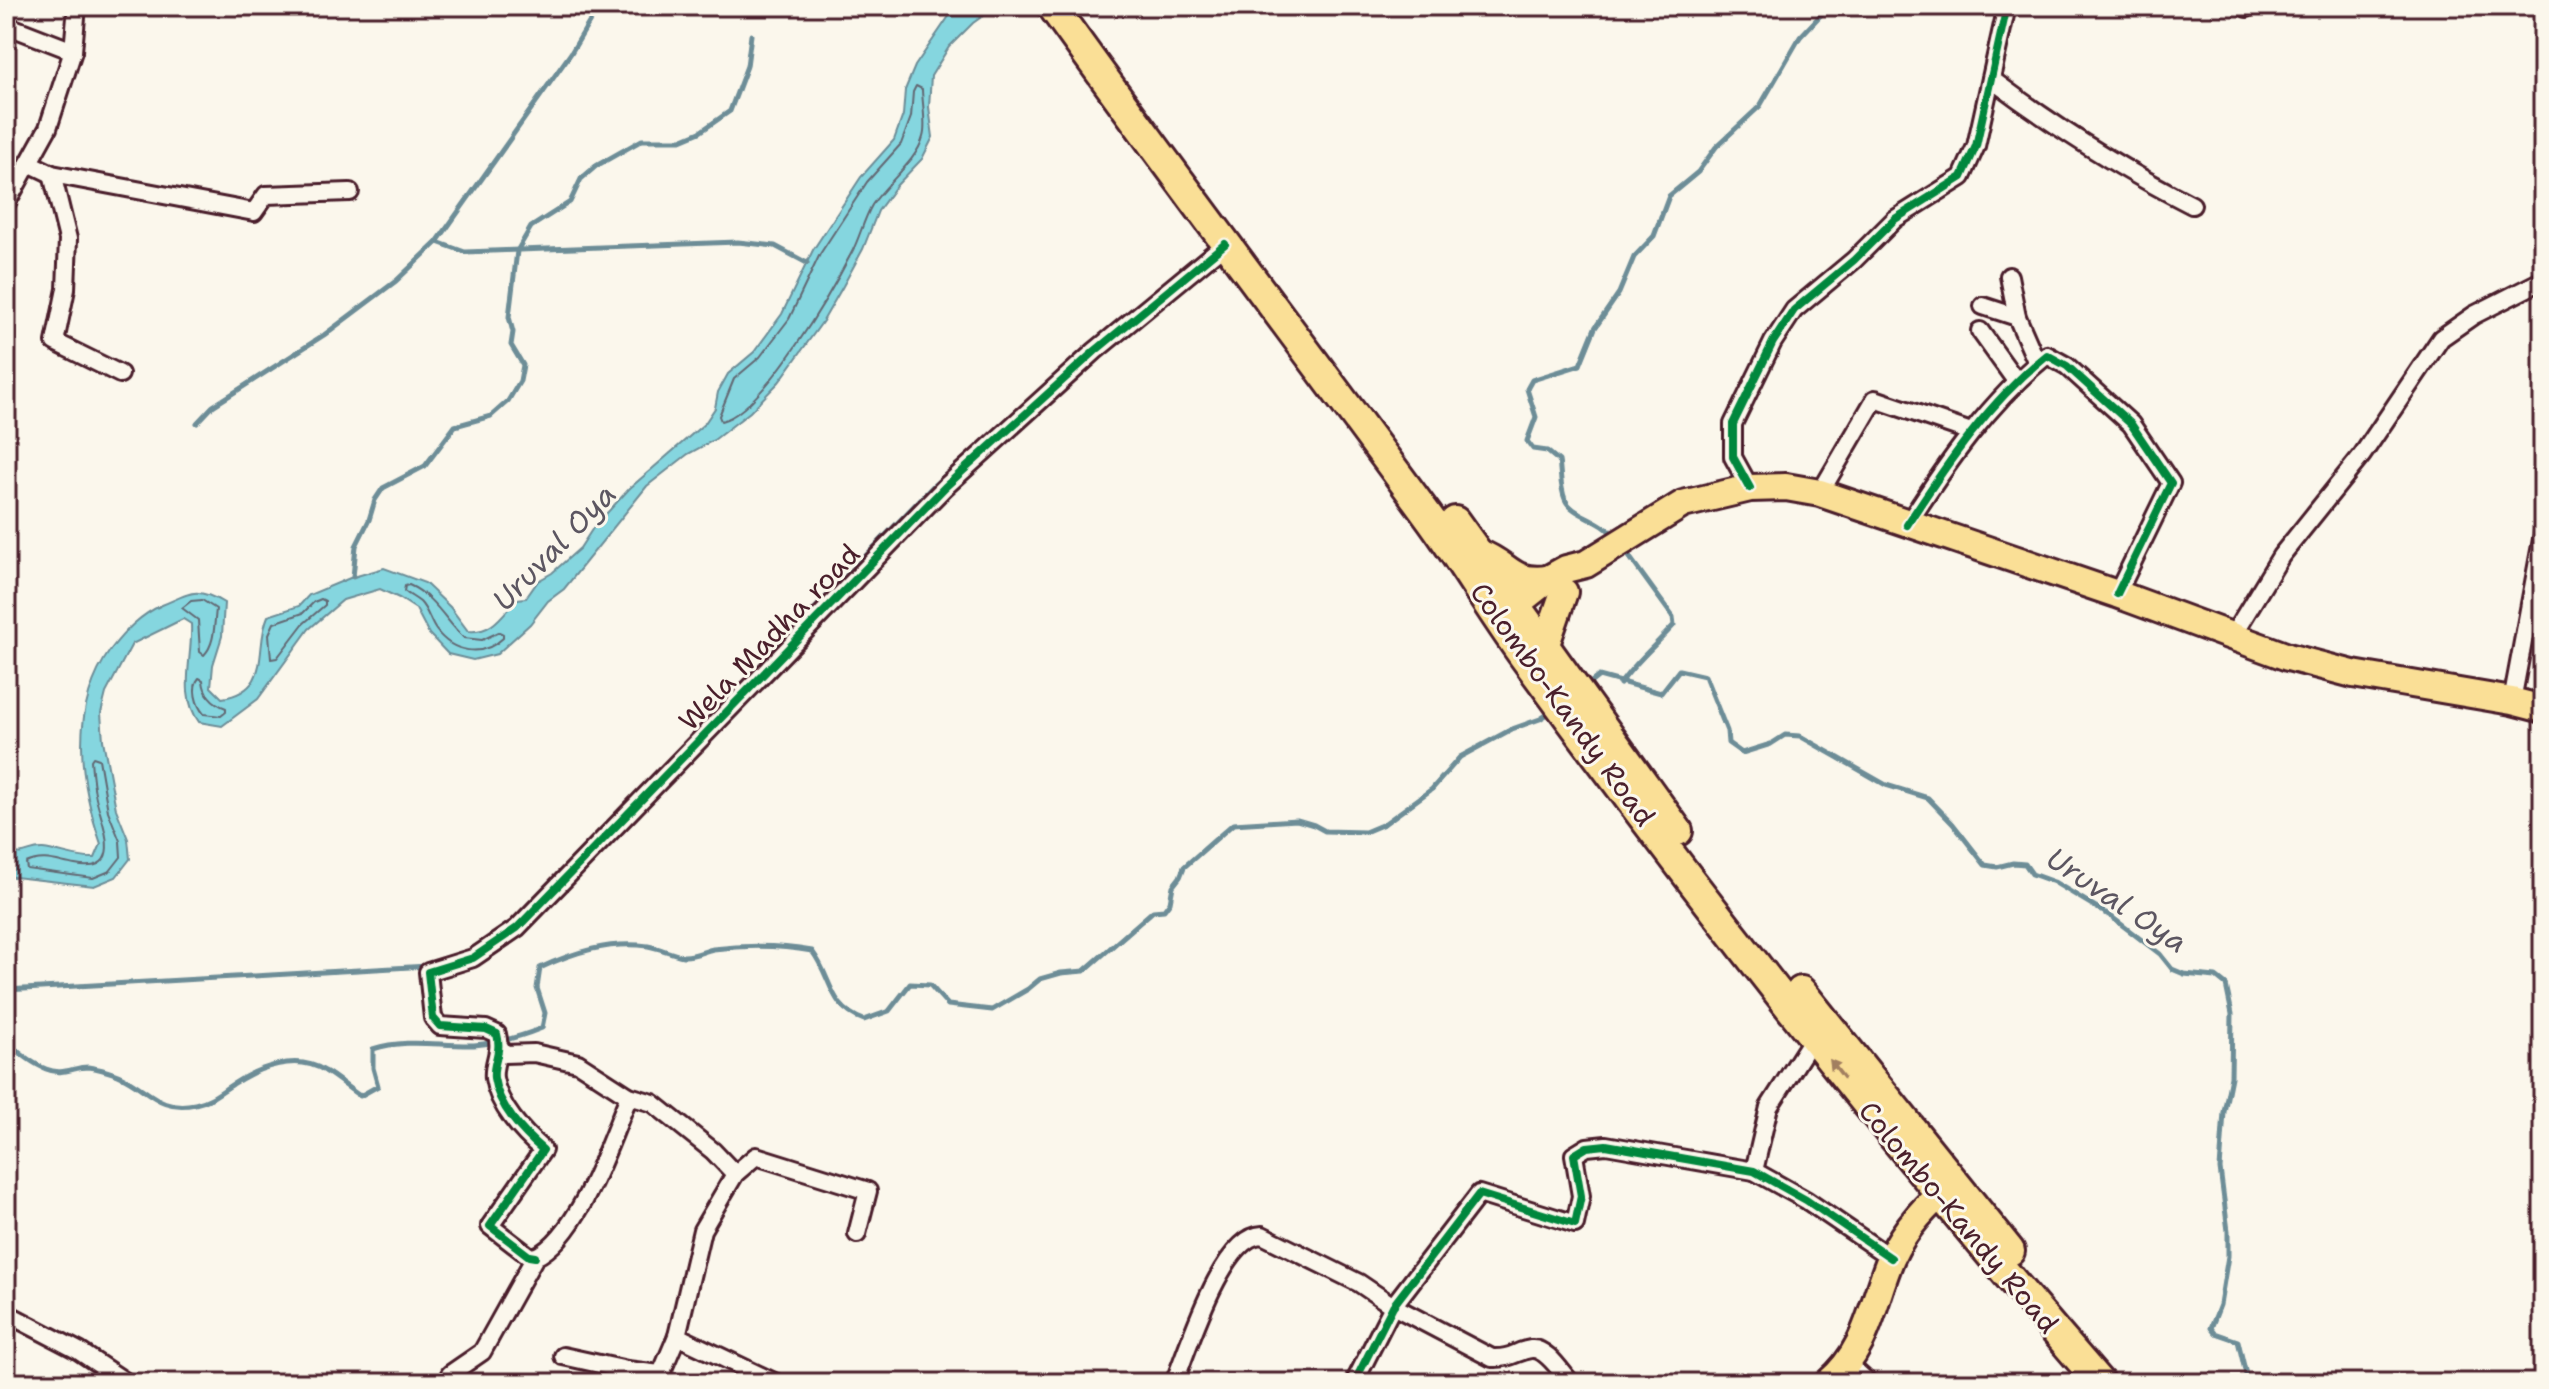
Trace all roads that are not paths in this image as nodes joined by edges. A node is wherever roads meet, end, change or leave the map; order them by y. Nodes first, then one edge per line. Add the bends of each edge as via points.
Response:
1 (77, 6) edge
2 (1052, 6) edge
3 (1074, 6) edge
4 (2007, 6) edge
5 (6, 25) edge
6 (73, 51) junction
7 (1991, 79) junction
8 (29, 163) junction
9 (1178, 167) junction
10 (52, 174) junction
11 (350, 192) dead end
12 (9, 194) edge
13 (2192, 205) dead end
14 (1225, 244) junction
15 (2009, 276) dead end
16 (2543, 280) edge
17 (1983, 306) dead end
18 (2017, 317) junction
19 (1980, 331) dead end
20 (2037, 363) junction
21 (120, 374) dead end
22 (2016, 381) junction
23 (1971, 432) junction
24 (1750, 488) junction
25 (1820, 493) junction
26 (1907, 525) junction
27 (2543, 534) edge
28 (1479, 553) junction
29 (1556, 585) junction
30 (2117, 594) junction
31 (1510, 618) junction
32 (2233, 635) junction
33 (1547, 663) junction
34 (2512, 701) junction
35 (2543, 709) edge
36 (1603, 745) junction
37 (1813, 1038) junction
38 (499, 1041) junction
39 (629, 1096) junction
40 (1754, 1171) junction
41 (735, 1174) junction
42 (1945, 1189) junction
43 (857, 1234) dead end
44 (535, 1257) junction
45 (1891, 1258) junction
46 (1393, 1306) junction
47 (8, 1317) edge
48 (677, 1336) junction
49 (563, 1356) dead end
50 (1848, 1364) junction
51 (658, 1379) edge
52 (127, 1383) edge
53 (447, 1383) edge
54 (776, 1383) edge
55 (1174, 1383) edge
56 (1354, 1383) edge
57 (1571, 1383) edge
58 (1828, 1383) edge
59 (1869, 1383) edge
60 (2100, 1383) edge
61 (2122, 1383) edge

1 - 6 street
2 - 9 highway, Colombo-Kandy Road
3 - 9 highway, Colombo-Kandy Road
4 - 7 street
5 - 6 street
6 - 8 street via 48,128
7 - 13 street via 2132,175
7 - 24 street via 1976,146 1962,177 1895,219 1794,310 1773,342 1733,424 1733,457
8 - 10 street
8 - 12 street
9 - 14 highway, Colombo-Kandy Road
9 - 28 highway, Colombo-Kandy Road
10 - 11 street via 254,212 266,195
10 - 21 street via 68,239 66,289 55,342
14 - 31 highway, Colombo-Kandy Road
14 - 38 street, Wela Madha road via 1095,351 945,487 517,928 473,958 428,972 433,1018 440,1026 486,1029
15 - 18 street
16 - 32 street via 2441,338 2362,455 2281,556
17 - 18 street
18 - 20 street
19 - 22 street
20 - 22 street
20 - 30 street via 2047,355 2067,366 2131,424 2171,483
22 - 23 street
23 - 25 street via 1875,399
23 - 26 street
24 - 25 main road
24 - 29 main road via 1683,504
25 - 26 main road
26 - 30 main road
27 - 34 street
28 - 29 main road via 1522,579
28 - 31 highway, Colombo-Kandy Road
29 - 31 main road
29 - 33 main road
30 - 32 main road
31 - 33 highway, Colombo-Kandy Road
32 - 34 main road via 2353,674
33 - 36 highway, Colombo-Kandy Road
34 - 35 main road
36 - 37 highway, Colombo-Kandy Road
36 - 42 highway, Colombo-Kandy Road via 1724,895
37 - 40 street via 1769,1107
42 -> 37 highway, Colombo-Kandy Road
38 - 39 street via 504,1054 534,1053 578,1063
38 - 44 street via 493,1076 501,1097 522,1132 543,1150 490,1226
39 - 41 street via 653,1103
39 - 44 street via 583,1205 550,1250
40 - 45 street
40 - 46 street via 1606,1145 1587,1147 1574,1155 1581,1196 1575,1224 1479,1194
41 - 43 street via 756,1156 868,1191
41 - 48 street via 702,1230
42 - 45 main road
42 - 60 highway, Colombo-Kandy Road
42 - 61 highway, Colombo-Kandy Road
44 - 53 street via 482,1352 450,1374
45 - 50 main road via 1865,1335
46 - 55 street via 1359,1283 1262,1235 1252,1235 1236,1248 1216,1279
46 - 56 street
46 - 57 street via 1492,1358 1542,1351
47 - 52 street via 79,1351
48 - 51 street
48 - 54 street
49 - 51 street
50 - 58 main road
50 - 59 street

